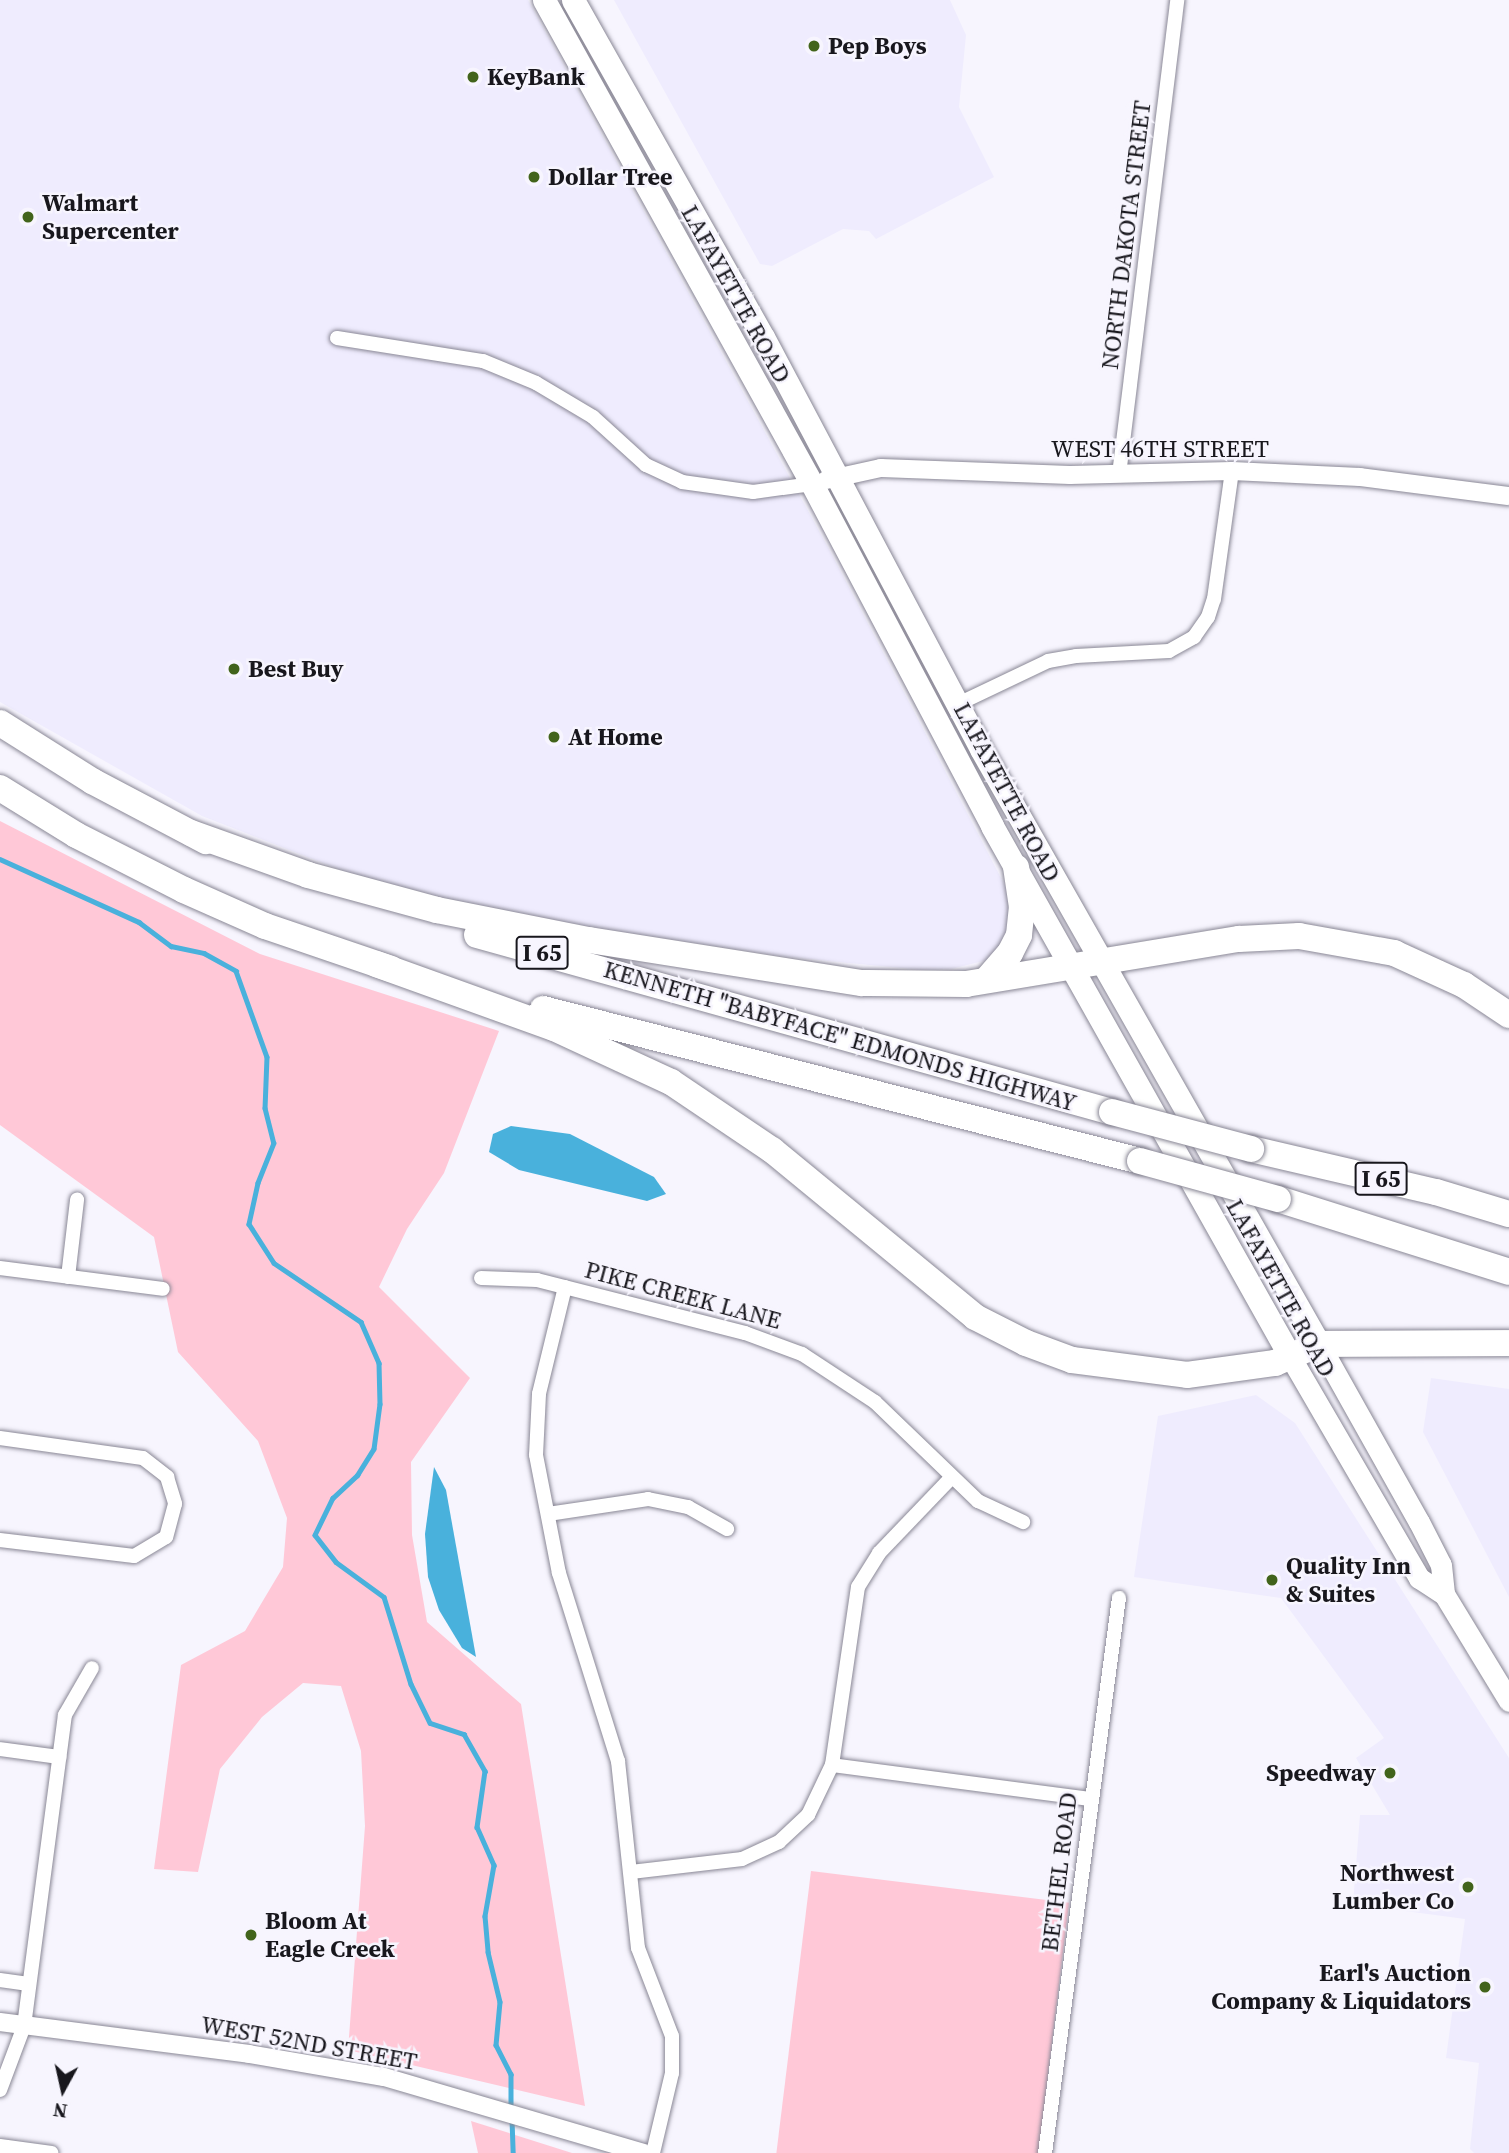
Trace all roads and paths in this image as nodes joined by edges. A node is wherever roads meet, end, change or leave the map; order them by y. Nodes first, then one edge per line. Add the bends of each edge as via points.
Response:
1 (544, 0) edge
2 (573, 0) edge
3 (1177, 0) edge
4 (337, 338) dead end
5 (1232, 471) junction
6 (1119, 475) junction
7 (837, 476) junction
8 (812, 484) junction
9 (1509, 496) edge
10 (958, 705) junction
11 (0, 723) edge
12 (0, 788) edge
13 (191, 833) junction
14 (1016, 867) junction
15 (1107, 963) junction
16 (376, 964) junction
17 (1073, 967) junction
18 (989, 977) junction
19 (1509, 1015) edge
20 (77, 1200) dead end
21 (1509, 1214) edge
22 (0, 1268) edge
23 (1509, 1272) edge
24 (68, 1277) junction
25 (481, 1278) dead end
26 (565, 1287) junction
27 (163, 1289) dead end
28 (1319, 1343) junction
29 (1509, 1343) edge
30 (1291, 1358) junction
31 (0, 1438) edge
32 (952, 1477) junction
33 (548, 1514) junction
34 (1023, 1522) dead end
35 (727, 1529) dead end
36 (0, 1541) edge
37 (1444, 1594) junction
38 (1119, 1598) dead end
39 (92, 1668) dead end
40 (1509, 1702) edge
41 (0, 1749) edge
42 (59, 1757) junction
43 (832, 1765) junction
44 (1091, 1799) junction
45 (631, 1872) junction
46 (0, 1980) edge
47 (29, 1984) junction
48 (0, 2022) edge
49 (24, 2026) junction
50 (0, 2090) edge
51 (0, 2146) edge
52 (52, 2153) edge
53 (644, 2153) edge
54 (653, 2153) edge
55 (1045, 2153) edge

1 - 8 main road, LAFAYETTE ROAD
2 - 7 main road, LAFAYETTE ROAD
3 - 6 street, NORTH DAKOTA STREET
4 - 8 street via 483,361 536,383 593,417 646,466 682,482 753,492
5 - 6 street, WEST 46TH STREET
5 - 9 street, WEST 46TH STREET via 1360,477
5 - 10 street via 1214,598 1194,637 1168,651 1048,662
6 - 7 street, WEST 46TH STREET via 881,468
7 - 8 street, WEST 46TH STREET
7 - 10 main road, LAFAYETTE ROAD
8 - 14 main road, LAFAYETTE ROAD
10 - 15 main road, LAFAYETTE ROAD
11 - 13 highway, KENNETH "BABYFACE" EDMONDS HIGHWAY / I 65 via 93,781
12 - 16 highway, KENNETH "BABYFACE" EDMONDS HIGHWAY / I 65 via 76,835 184,890 265,926
13 - 18 highway via 323,879 514,927 862,983 940,986
13 - 21 highway, KENNETH "BABYFACE" EDMONDS HIGHWAY / I 65, bridge via 273,870 374,906 1112,1112
14 - 17 main road, LAFAYETTE ROAD
14 - 18 highway via 1021,926 1010,953
15 - 17 highway
15 - 19 highway via 1258,936 1318,938 1412,960 1464,985
15 - 28 main road, LAFAYETTE ROAD
16 - 23 highway, KENNETH "BABYFACE" EDMONDS HIGHWAY / I 65, bridge via 1140,1161
16 - 30 highway via 554,1028 671,1082 772,1150 950,1299 1026,1343 1100,1366 1187,1375
17 - 18 highway
17 - 30 main road, LAFAYETTE ROAD
20 - 24 street
22 - 24 street
24 - 27 street
25 - 26 street, PIKE CREEK LANE via 526,1278
26 - 32 street, PIKE CREEK LANE via 732,1329 802,1354 868,1396
26 - 33 street via 536,1420 536,1455
28 - 29 highway
28 - 30 highway
28 - 37 main road, LAFAYETTE ROAD via 1435,1554
30 - 37 main road, LAFAYETTE ROAD via 1419,1578
31 - 36 street via 148,1460 169,1480 174,1513 163,1541 134,1556
32 - 34 street, PIKE CREEK LANE via 983,1504
32 - 43 street via 878,1553 858,1587
33 - 35 street via 648,1499 688,1507
33 - 45 street via 566,1601 614,1744
37 - 40 main road, LAFAYETTE ROAD
38 - 44 street, BETHEL ROAD
39 - 42 street via 69,1702
41 - 42 street
42 - 47 street
43 - 44 street
43 - 45 street via 808,1815 770,1847 723,1863
44 - 55 street, BETHEL ROAD
45 - 54 street via 638,1948 670,2025 673,2045 672,2073
46 - 47 street
47 - 49 street
48 - 49 street, WEST 52ND STREET
49 - 50 street
49 - 53 street, WEST 52ND STREET via 325,2065
51 - 52 street

